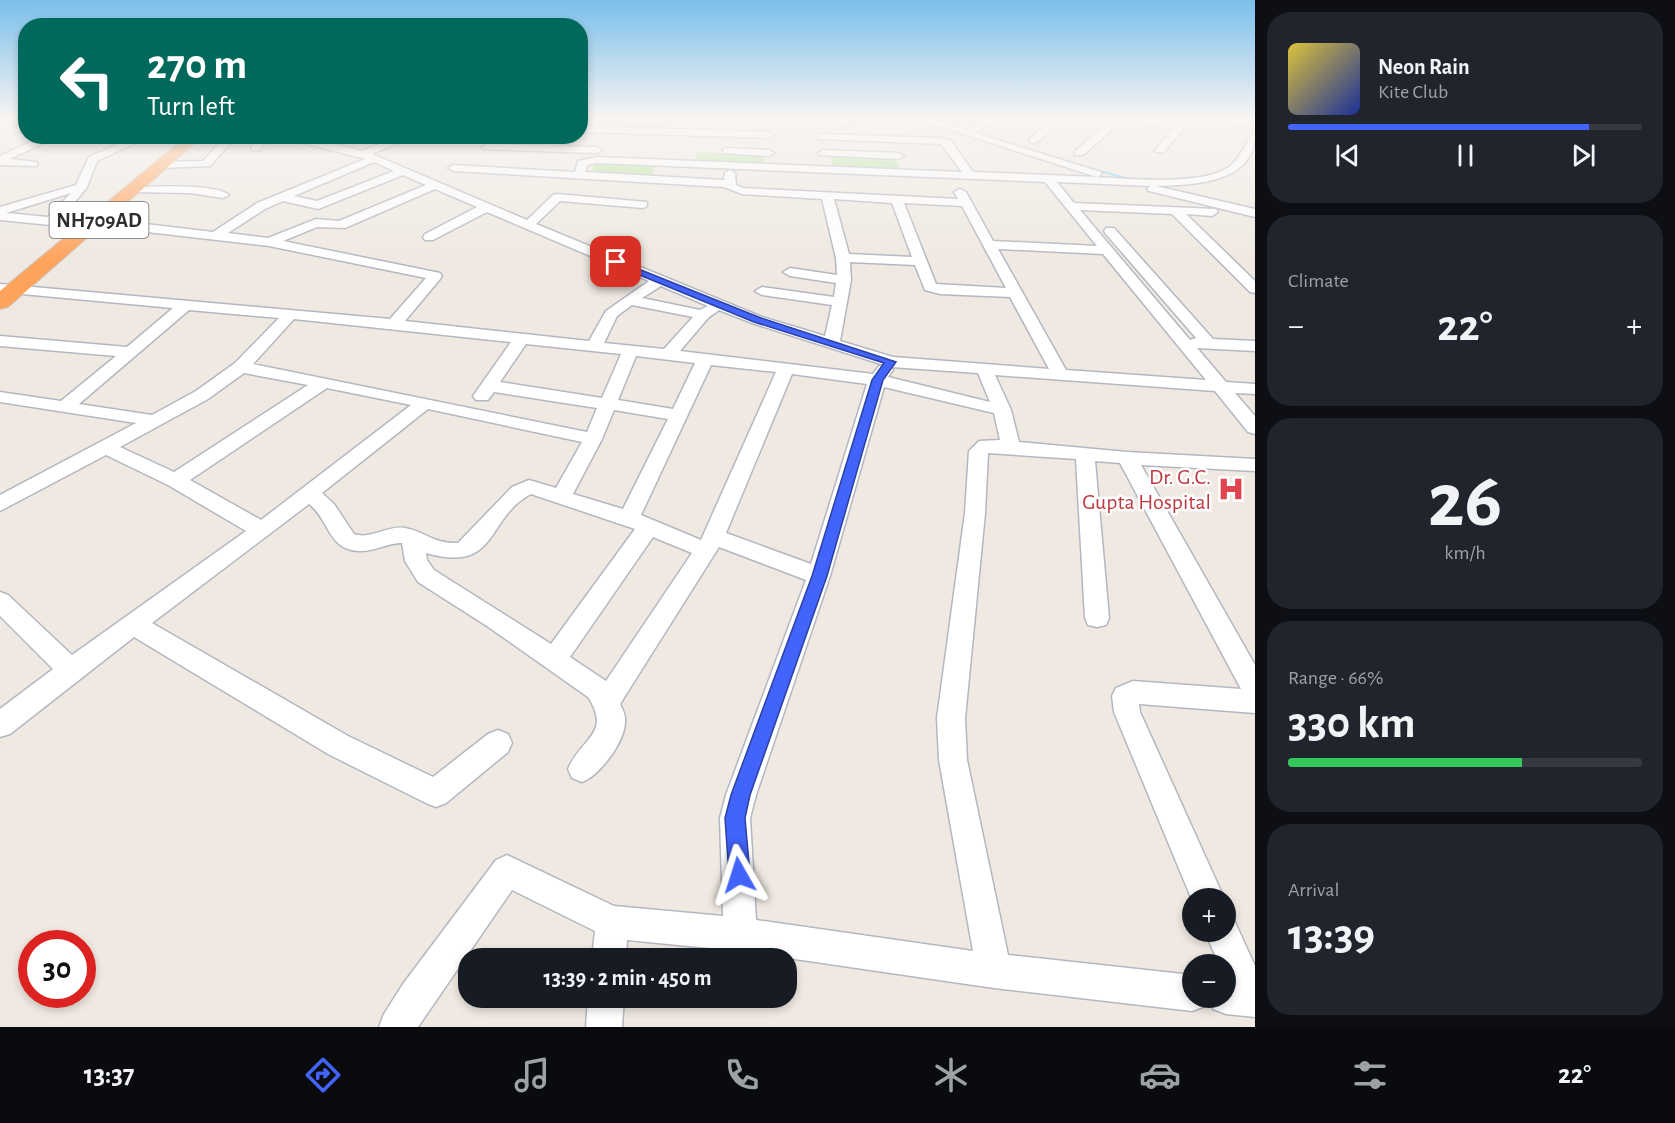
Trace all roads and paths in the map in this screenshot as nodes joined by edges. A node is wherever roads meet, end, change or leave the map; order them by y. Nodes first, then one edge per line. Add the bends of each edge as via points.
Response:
1 (90, 166) edge
2 (154, 166) edge
3 (161, 166) edge
4 (347, 166) edge
5 (389, 166) edge
6 (456, 166) edge
7 (581, 166) edge
8 (730, 166) joint
9 (826, 166) edge
10 (903, 166) edge
11 (963, 166) edge
12 (1070, 166) edge
13 (1096, 166) edge
14 (1237, 166) edge
15 (453, 168) junction
16 (769, 168) joint
17 (827, 170) junction
18 (402, 172) junction
19 (906, 173) junction
20 (579, 176) junction
21 (970, 176) junction
22 (795, 179) dead end
23 (1049, 180) junction
24 (954, 181) junction
25 (1066, 181) junction
26 (430, 183) junction
27 (1126, 183) junction
28 (1154, 183) junction
29 (729, 184) junction
30 (81, 187) junction
31 (133, 190) junction
32 (223, 195) dead end
33 (827, 196) junction
34 (280, 197) junction
35 (897, 199) junction
36 (966, 203) junction
37 (643, 204) dead end
38 (1071, 206) junction
39 (1255, 206) edge
40 (487, 207) junction
41 (1089, 207) junction
42 (0, 211) edge
43 (1176, 211) junction
44 (1255, 213) edge
45 (0, 216) edge
46 (50, 222) junction
47 (1255, 222) edge
48 (88, 223) junction
49 (528, 225) junction
50 (217, 235) junction
51 (429, 237) dead end
52 (269, 242) junction
53 (989, 245) junction
54 (1107, 250) junction
55 (843, 258) junction
56 (919, 261) junction
57 (790, 272) dead end
58 (1249, 277) edge
59 (844, 280) junction
60 (660, 281) junction
61 (1255, 289) edge
62 (762, 291) dead end
63 (4, 292) edge
64 (1016, 293) junction
65 (629, 300) junction
66 (840, 302) junction
67 (186, 305) junction
68 (718, 305) junction
69 (703, 315) junction
70 (289, 316) junction
71 (394, 324) junction
72 (521, 339) junction
73 (0, 340) edge
74 (832, 343) junction
75 (1185, 343) junction
76 (1209, 344) junction
77 (1255, 346) edge
78 (593, 348) junction
79 (131, 352) junction
80 (630, 352) junction
81 (667, 356) junction
82 (705, 360) junction
83 (241, 367) junction
84 (786, 368) junction
85 (985, 370) junction
86 (884, 371) junction
87 (1061, 376) junction
88 (323, 382) junction
89 (489, 386) junction
90 (1221, 387) junction
91 (1255, 389) edge
92 (0, 397) edge
93 (423, 404) junction
94 (607, 406) junction
95 (65, 407) junction
96 (1002, 410) junction
97 (472, 411) junction
98 (678, 415) junction
99 (157, 421) junction
100 (1255, 428) edge
101 (593, 439) junction
102 (104, 447) junction
103 (1011, 447) junction
104 (1085, 454) junction
105 (1127, 458) junction
106 (1255, 465) edge
107 (175, 480) junction
108 (307, 494) junction
109 (562, 496) junction
110 (0, 504) edge
111 (639, 522) junction
112 (261, 530) junction
113 (414, 542) junction
114 (709, 543) junction
115 (819, 576) junction
116 (0, 601) edge
117 (1097, 618) dead end
118 (133, 624) junction
119 (554, 660) junction
120 (71, 670) junction
121 (1255, 689) edge
122 (1255, 701) edge
123 (607, 702) junction
124 (0, 725) edge
125 (498, 743) dead end
126 (582, 769) dead end
127 (1204, 888) edge
128 (612, 922) junction
129 (740, 934) junction
130 (1225, 942) edge
131 (610, 948) edge
132 (994, 971) junction
133 (1182, 992) edge
134 (1244, 998) edge
135 (605, 1008) edge
136 (397, 1027) edge
137 (604, 1027) edge

1 - 30 street
2 - 48 highway, NH709AD
3 - 31 highway, NH709AD
4 - 34 street
5 - 18 street
6 - 15 street
7 - 20 street
8 - 16 street
8 - 29 street
9 - 17 street
10 - 19 street
11 - 21 street
12 - 27 street
13 - 28 street
14 - 28 street via 1223,173
15 - 20 street
15 - 26 street
16 - 17 street
17 - 19 street
18 - 26 street
18 - 34 street via 318,205
19 - 24 street
20 - 29 street
21 - 23 street
21 - 24 street
22 - 24 street
23 - 25 street
23 - 38 street
24 - 36 street
25 - 27 street
25 - 41 street
26 - 40 street
26 - 52 street via 341,225 316,224
27 - 28 street
27 - 44 street
28 - 39 street
29 - 33 street via 731,189 742,191
30 - 42 street
30 - 46 street
31 - 32 street via 189,190
31 - 48 highway, NH709AD
33 - 35 street
33 - 55 street
34 - 50 street
35 - 36 street
35 - 56 street
36 - 53 street
37 - 49 street via 557,197
38 - 41 street
38 - 54 street
40 - 49 street
40 - 51 street
41 - 43 street
41 - 76 street
43 - 47 street via 1232,213
43 - 58 street
45 - 46 street
46 - 48 street
48 - 50 street
48 - 63 highway, NH709AD
49 - 60 street
50 - 52 street
52 - 71 street via 435,276
53 - 54 street
53 - 64 street
54 - 75 street
55 - 56 street
55 - 59 street
56 - 64 street via 932,288
57 - 59 street
58 - 61 street
59 - 66 street
60 - 65 street
60 - 68 street
62 - 66 street
63 - 67 street
64 - 87 street
65 - 69 street
65 - 78 street via 611,314
66 - 74 street
67 - 70 street
67 - 79 street
68 - 69 street
68 - 74 street
69 - 81 street
70 - 71 street
70 - 83 street
71 - 72 street
72 - 78 street
72 - 89 street
73 - 79 street
74 - 86 street
75 - 76 street
75 - 90 street
76 - 77 street
78 - 80 street
79 - 95 street
80 - 81 street
80 - 94 street
81 - 82 street
82 - 84 street
82 - 98 street
83 - 88 street
83 - 99 street
84 - 86 street
84 - 114 street
85 - 86 street
85 - 87 street
85 - 96 street
86 - 96 street
86 - 115 street
87 - 90 street
88 - 93 street
88 - 107 street
89 - 94 street
89 - 97 street
90 - 91 street
90 - 100 street
92 - 95 street
93 - 97 street
93 - 108 street
94 - 98 street
94 - 101 street
95 - 99 street
96 - 103 street
97 - 101 street
98 - 111 street
99 - 102 street
101 - 109 street
102 - 107 street
102 - 110 street
103 - 104 street
103 - 132 street via 986,445 979,451 951,718 953,760
104 - 105 street
104 - 117 street
105 - 106 street
105 - 121 street
107 - 112 street
108 - 112 street
108 - 113 street via 323,504 349,542 399,535 409,536
109 - 111 street
109 - 113 street via 529,488 520,491 462,550
111 - 114 street
111 - 119 street
112 - 118 street
113 - 119 street via 416,561 426,576
114 - 115 street
114 - 123 street
115 - 129 street via 735,818
116 - 120 street
118 - 120 street
118 - 125 street via 338,745 436,793
119 - 123 street via 597,689
120 - 124 street
122 - 127 street via 1133,692 1125,696 1127,712
123 - 126 street via 612,724 605,740
128 - 129 street
128 - 131 street
128 - 136 street via 507,870
129 - 132 street
130 - 134 street
132 - 133 street
135 - 137 street

